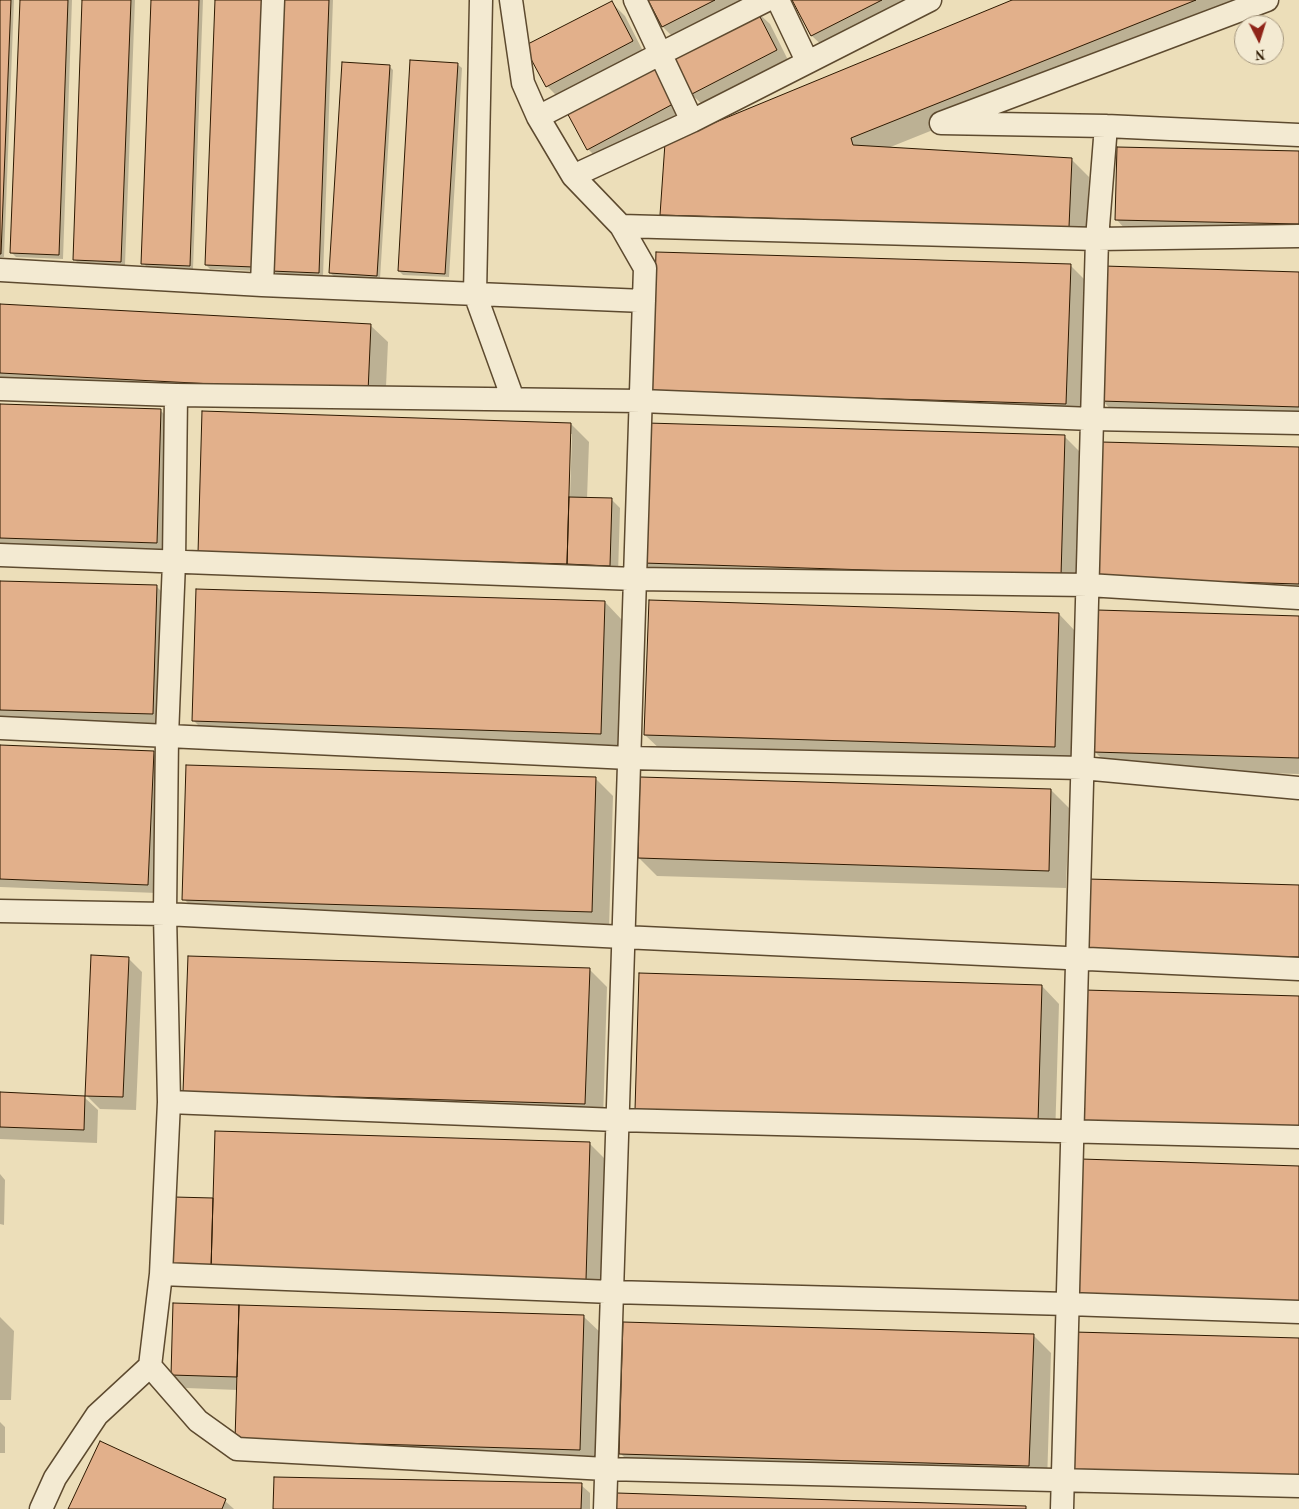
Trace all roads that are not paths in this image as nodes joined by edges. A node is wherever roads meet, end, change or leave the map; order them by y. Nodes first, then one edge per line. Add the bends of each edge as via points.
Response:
1 (273, 0) edge
2 (481, 0) edge
3 (511, 0) edge
4 (635, 0) edge
5 (767, 0) edge
6 (778, 0) edge
7 (1267, 0) edge
8 (923, 1) edge
9 (660, 54) junction
10 (807, 61) junction
11 (538, 117) junction
12 (692, 120) junction
13 (1106, 126) junction
14 (1299, 135) edge
15 (573, 176) junction
16 (621, 226) junction
17 (1299, 236) edge
18 (1097, 239) junction
19 (0, 270) edge
20 (262, 285) junction
21 (475, 294) junction
22 (644, 301) junction
23 (0, 388) edge
24 (176, 394) junction
25 (513, 399) junction
26 (641, 401) junction
27 (1092, 419) junction
28 (1299, 423) edge
29 (0, 556) edge
30 (174, 562) junction
31 (635, 579) junction
32 (1088, 585) junction
33 (1299, 598) edge
34 (0, 728) edge
35 (167, 736) junction
36 (629, 758) junction
37 (1082, 768) junction
38 (1299, 788) edge
39 (0, 911) edge
40 (165, 914) junction
41 (623, 937) junction
42 (1077, 959) junction
43 (1299, 969) edge
44 (169, 1102) junction
45 (618, 1120) junction
46 (1072, 1133) junction
47 (1299, 1137) edge
48 (161, 1274) junction
49 (612, 1292) junction
50 (1068, 1304) junction
51 (1299, 1312) edge
52 (150, 1366) junction
53 (606, 1469) junction
54 (1063, 1480) junction
55 (1299, 1486) edge
56 (40, 1509) edge
57 (605, 1509) edge
58 (1062, 1509) edge

1 - 20 street
2 - 21 street
3 - 11 street via 523,83
4 - 9 street
5 - 9 street
6 - 10 street
7 - 13 street via 941,123
8 - 10 street
9 - 11 street
9 - 12 street
10 - 12 street
11 - 15 street
12 - 15 street
13 - 14 street
13 - 18 street
15 - 16 street
16 - 18 street
16 - 22 street via 645,268
17 - 18 street
18 - 27 street
19 - 20 street
20 - 21 street
21 - 22 street
21 - 25 street
22 - 26 street
23 - 24 street
24 - 25 street
24 - 30 street
25 - 26 street
26 - 27 street
26 - 31 street
27 - 28 street
27 - 32 street
29 - 30 street
30 - 31 street
30 - 35 street
31 - 32 street
31 - 36 street
32 - 33 street
32 - 37 street
34 - 35 street
35 - 36 street
35 - 40 street
36 - 37 street
36 - 41 street
37 - 38 street
37 - 42 street
39 - 40 street
40 - 41 street
40 - 44 street
41 - 42 street
41 - 45 street
42 - 43 street
42 - 46 street
44 - 45 street
44 - 48 street
45 - 46 street
45 - 49 street
46 - 47 street
46 - 50 street
48 - 49 street
48 - 52 street
49 - 50 street
49 - 53 street
50 - 51 street
50 - 54 street
52 - 53 street via 198,1421 237,1449
52 - 56 street via 97,1415 55,1478
53 - 54 street
53 - 57 street
54 - 55 street
54 - 58 street

